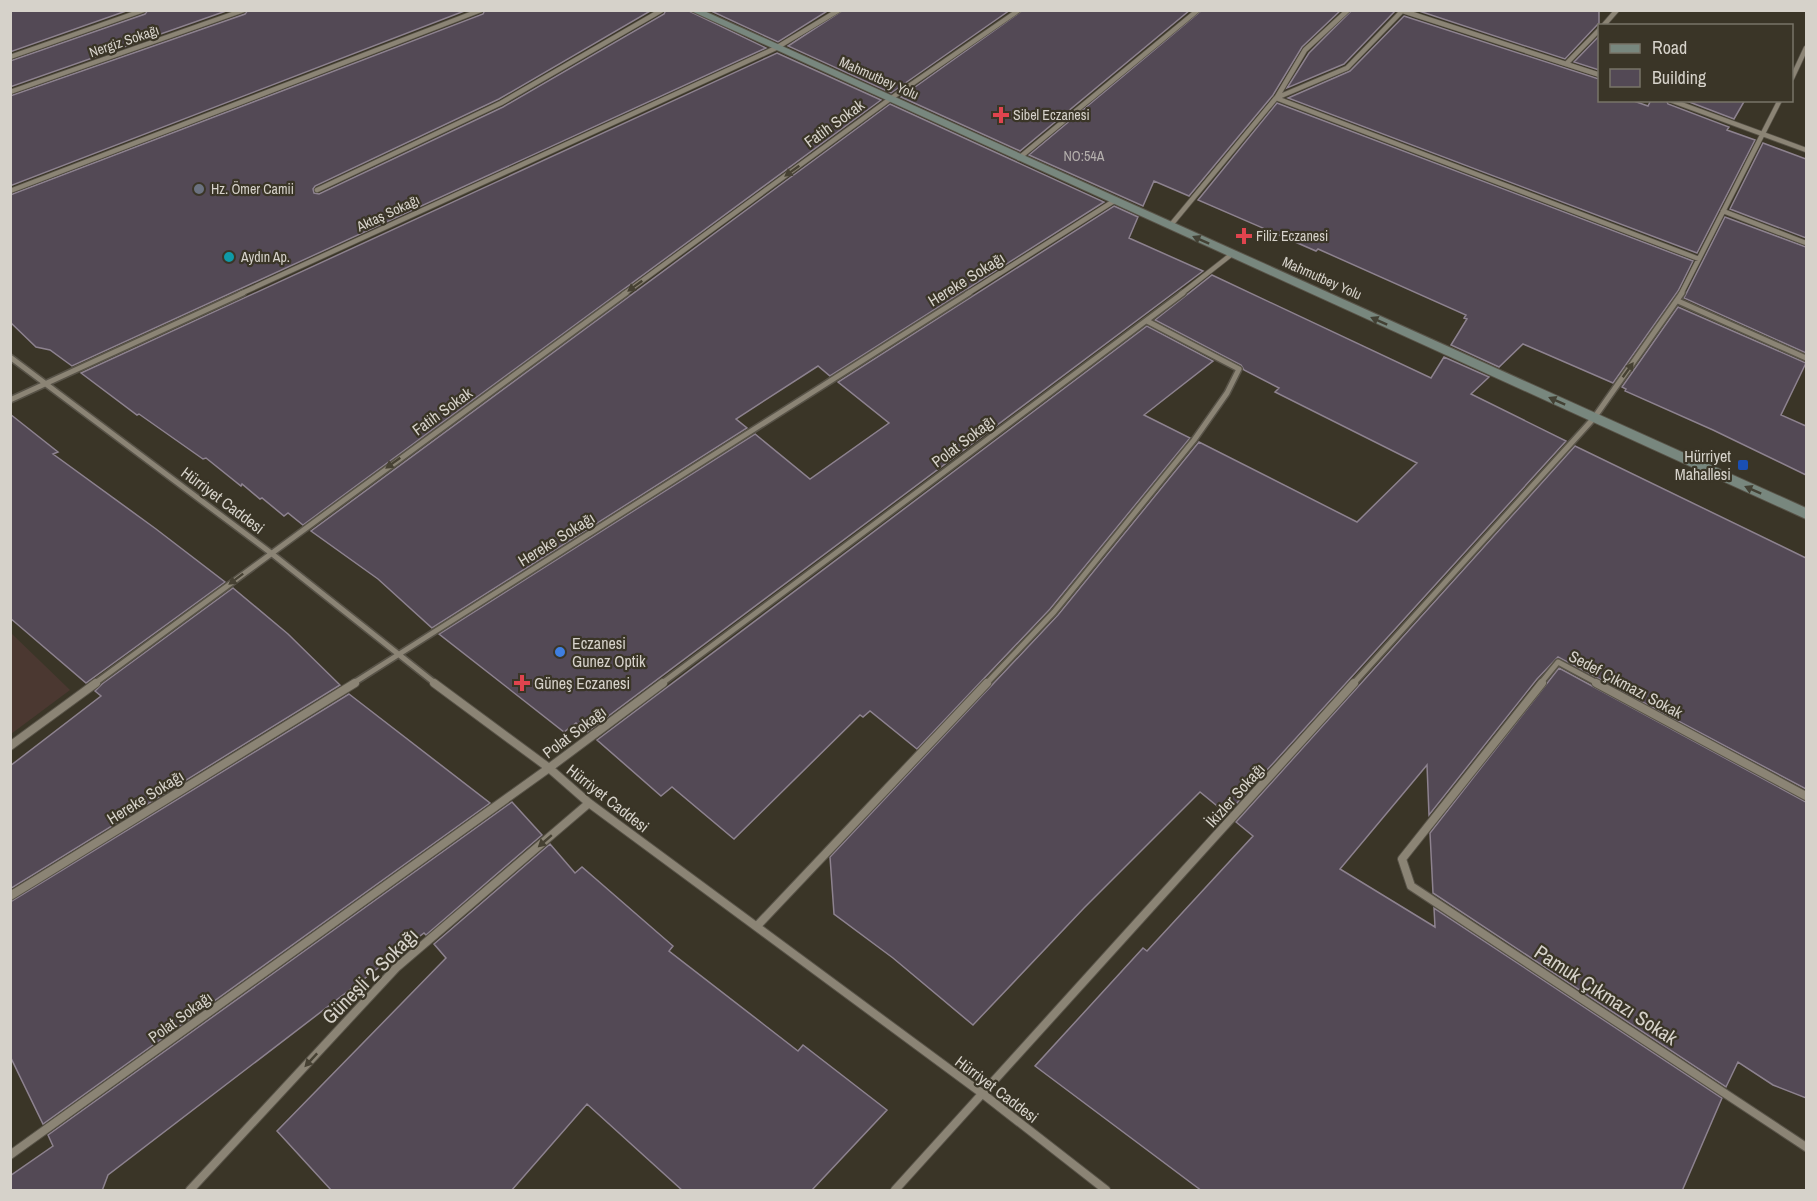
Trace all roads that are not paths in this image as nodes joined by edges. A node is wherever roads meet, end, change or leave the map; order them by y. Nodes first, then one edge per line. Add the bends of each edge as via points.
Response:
1 (144, 10) edge
2 (244, 10) edge
3 (481, 10) edge
4 (662, 10) edge
5 (693, 10) edge
6 (839, 10) edge
7 (1019, 10) edge
8 (1198, 10) edge
9 (1348, 10) edge
10 (1617, 10) edge
11 (1403, 11) edge
12 (1605, 24) edge
13 (1598, 30) edge
14 (776, 48) junction
15 (1806, 48) edge
16 (10, 57) edge
17 (1567, 63) junction
18 (1798, 64) junction
19 (1806, 67) edge
20 (1793, 74) edge
21 (1598, 75) edge
22 (10, 92) edge
23 (1276, 98) junction
24 (890, 99) junction
25 (1675, 102) edge
26 (1779, 102) edge
27 (1763, 134) junction
28 (1806, 150) edge
29 (1019, 158) junction
30 (317, 190) dead end
31 (10, 191) edge
32 (1114, 201) junction
33 (1723, 211) junction
34 (1170, 226) junction
35 (1806, 243) edge
36 (1232, 254) junction
37 (1699, 259) junction
38 (1678, 302) junction
39 (1147, 321) junction
40 (10, 357) edge
41 (1806, 358) edge
42 (45, 384) junction
43 (10, 400) edge
44 (1594, 418) junction
45 (1806, 514) edge
46 (271, 553) junction
47 (398, 656) junction
48 (10, 746) edge
49 (549, 768) junction
50 (1806, 796) edge
51 (589, 803) junction
52 (1402, 859) joint
53 (10, 896) edge
54 (757, 926) junction
55 (983, 1094) junction
56 (1806, 1147) edge
57 (10, 1155) edge
58 (190, 1191) edge
59 (895, 1191) edge
60 (1106, 1191) edge

1 - 16 street
2 - 22 street, Nergiz Sokağı
3 - 31 street
4 - 30 street via 501,103
5 - 14 main road, Mahmutbey Yolu
6 - 14 street, Aktaş Sokağı
7 - 24 street, Fatih Sokak
8 - 29 street
9 - 23 street via 1305,50
10 - 12 street
11 - 17 street
11 - 23 street via 1347,68
13 - 17 street
14 - 24 main road, Mahmutbey Yolu
14 - 42 street, Aktaş Sokağı
15 - 18 street
17 - 21 street
18 - 19 street
18 - 20 street
23 - 34 street
23 - 37 street
24 - 29 main road, Mahmutbey Yolu
24 -> 46 street, Fatih Sokak
25 - 27 street
26 - 27 street, İkizler Sokağı
27 - 28 street
27 - 33 street, İkizler Sokağı
29 - 32 main road, Mahmutbey Yolu
32 - 34 main road, Mahmutbey Yolu
32 - 47 street, Hereke Sokağı
33 - 35 street
33 - 37 street, İkizler Sokağı
36 -> 34 main road, Mahmutbey Yolu
36 - 39 street, Polat Sokağı
44 -> 36 main road, Mahmutbey Yolu
37 - 38 street, İkizler Sokağı
38 - 41 street
44 -> 38 street, İkizler Sokağı
39 - 49 street, Polat Sokağı
39 - 54 street via 1239,369 1227,393 1194,440 1053,612
40 - 42 street, Hürriyet Caddesi
42 - 43 street, Aktaş Sokağı
42 - 46 street, Hürriyet Caddesi
45 -> 44 main road, Mahmutbey Yolu
44 - 55 street, İkizler Sokağı
46 - 47 street, Hürriyet Caddesi
46 -> 48 street, Fatih Sokak
47 - 49 street, Hürriyet Caddesi
47 - 53 street, Hereke Sokağı
49 - 51 street, Hürriyet Caddesi
49 - 57 street, Polat Sokağı
50 - 52 street, Sedef Çıkmazı Sokak via 1558,662
51 - 54 street, Hürriyet Caddesi
51 -> 58 street, Güneşli 2 Sokağı via 396,968
52 - 56 street, Pamuk Çıkmazı Sokak via 1411,886
54 - 55 street, Hürriyet Caddesi
55 - 59 street, İkizler Sokağı
55 - 60 street, Hürriyet Caddesi

